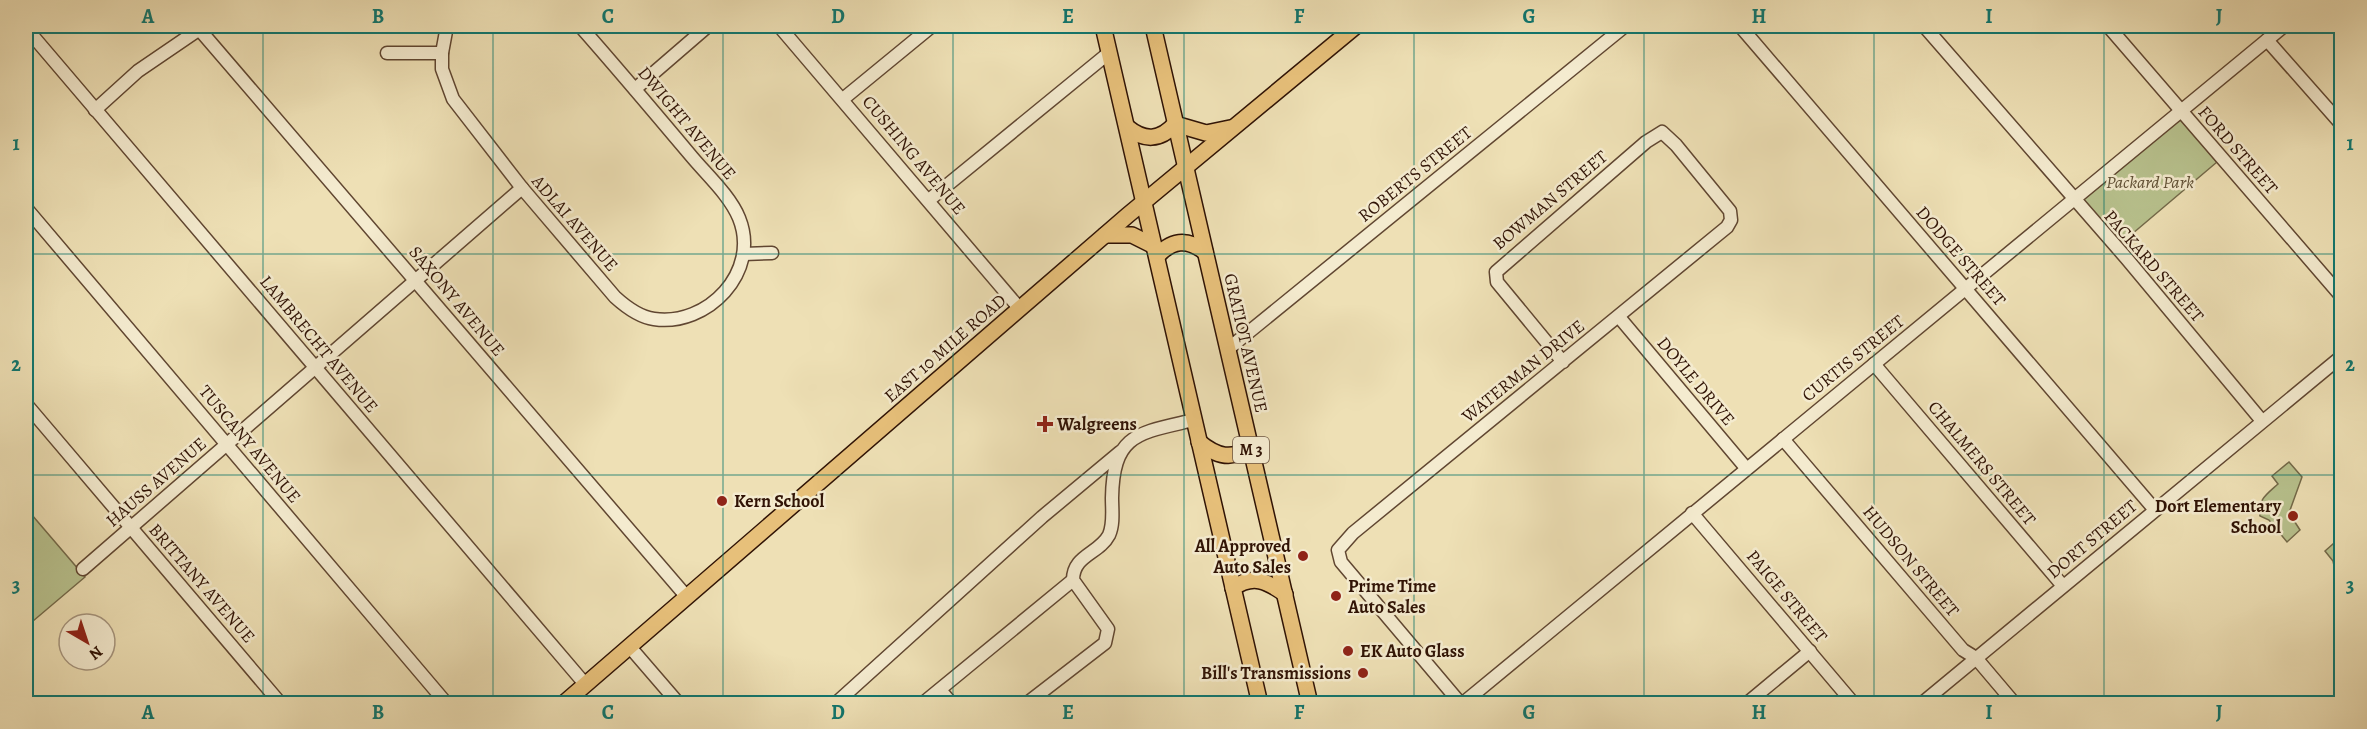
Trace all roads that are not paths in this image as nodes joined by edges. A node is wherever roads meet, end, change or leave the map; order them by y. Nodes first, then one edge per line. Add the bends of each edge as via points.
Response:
1 (447, 26) edge
2 (580, 26) edge
3 (708, 26) edge
4 (778, 26) edge
5 (932, 26) edge
6 (1103, 26) edge
7 (1153, 26) edge
8 (1356, 26) edge
9 (1625, 26) edge
10 (1740, 26) edge
11 (1924, 26) edge
12 (2108, 26) edge
13 (2282, 26) edge
14 (202, 27) edge
15 (26, 28) edge
16 (2267, 40) junction
17 (1110, 52) junction
18 (387, 53) dead end
19 (442, 53) junction
20 (635, 89) junction
21 (843, 99) junction
22 (95, 110) junction
23 (2181, 112) junction
24 (1175, 124) junction
25 (2342, 125) edge
26 (1127, 127) junction
27 (1235, 127) junction
28 (1185, 167) junction
29 (522, 189) junction
30 (929, 200) junction
31 (2073, 200) junction
32 (1144, 202) junction
33 (26, 208) edge
34 (1731, 219) joint
35 (1105, 235) junction
36 (1155, 251) junction
37 (1205, 252) junction
38 (772, 253) dead end
39 (744, 254) junction
40 (415, 279) junction
41 (1965, 290) junction
42 (2342, 297) edge
43 (1020, 309) junction
44 (1619, 317) junction
45 (1228, 350) junction
46 (2342, 356) edge
47 (1563, 362) junction
48 (1874, 364) junction
49 (315, 367) junction
50 (26, 404) edge
51 (1194, 420) junction
52 (2262, 422) junction
53 (1783, 439) junction
54 (1199, 442) junction
55 (226, 444) junction
56 (1250, 445) junction
57 (1120, 452) junction
58 (1746, 468) junction
59 (2155, 510) junction
60 (1692, 513) junction
61 (131, 528) junction
62 (83, 569) dead end
63 (1073, 580) junction
64 (2063, 586) junction
65 (1233, 588) junction
66 (1285, 594) junction
67 (686, 596) junction
68 (629, 646) junction
69 (1810, 651) junction
70 (1976, 658) junction
71 (585, 684) junction
72 (940, 690) junction
73 (281, 704) edge
74 (447, 704) edge
75 (563, 704) edge
76 (679, 704) edge
77 (836, 704) edge
78 (922, 704) edge
79 (952, 704) edge
80 (1026, 704) edge
81 (1260, 704) edge
82 (1310, 704) edge
83 (1462, 704) edge
84 (1746, 704) edge
85 (1854, 704) edge
86 (1921, 704) edge
87 (2015, 704) edge

1 - 19 street, ADLAI AVENUE
2 - 20 street, DWIGHT AVENUE
3 - 20 street
4 - 21 street, CUSHING AVENUE
5 - 21 street
6 - 17 main road
7 - 24 main road, GRATIOT AVENUE / M 3
8 - 27 main road, EAST 10 MILE ROAD
9 - 45 street, ROBERTS STREET
10 - 41 street, DODGE STREET
11 - 31 street, PACKARD STREET
12 - 23 street, FORD STREET
13 - 16 street, CURTIS STREET
14 - 22 street via 138,71
14 - 40 street, SAXONY AVENUE
15 - 22 street, LAMBRECHT AVENUE
16 - 23 street, CURTIS STREET
16 - 25 street
17 - 26 main road
17 - 30 street
18 - 19 street
19 - 29 street, ADLAI AVENUE via 442,69 453,99
20 - 39 street, DWIGHT AVENUE via 733,207 743,231
21 - 30 street, CUSHING AVENUE
22 - 49 street, LAMBRECHT AVENUE
23 - 31 street, CURTIS STREET
23 - 42 street, FORD STREET
24 - 26 main road via 1165,134 1151,138 1137,135
24 - 27 main road via 1206,133
24 - 28 main road, GRATIOT AVENUE / M 3
26 - 32 main road
27 - 28 main road, EAST 10 MILE ROAD
28 - 32 main road, EAST 10 MILE ROAD
28 - 37 main road, GRATIOT AVENUE / M 3
29 - 39 street, ADLAI AVENUE via 615,297 650,319 695,315 711,305 736,277
29 - 40 street, HAUSS AVENUE
30 - 43 street, CUSHING AVENUE
31 - 41 street, CURTIS STREET
31 - 52 street, PACKARD STREET
32 - 35 main road, EAST 10 MILE ROAD
32 - 36 main road
33 - 55 street, TUSCANY AVENUE
34 - 44 street, WATERMAN DRIVE via 1721,233
34 - 47 street, BOWMAN STREET via 1730,211 1662,132 1603,179 1496,272 1497,282
35 - 36 main road via 1132,235
35 - 43 main road, EAST 10 MILE ROAD
36 - 37 main road via 1179,242 1191,243
36 - 51 main road
37 - 45 main road, GRATIOT AVENUE / M 3
38 - 39 street
40 - 49 street, HAUSS AVENUE
40 - 67 street, SAXONY AVENUE
41 - 48 street, CURTIS STREET
41 - 59 street, DODGE STREET
43 - 67 main road, EAST 10 MILE ROAD
44 - 47 street, WATERMAN DRIVE
44 - 58 street, DOYLE DRIVE
45 - 56 main road, GRATIOT AVENUE / M 3
46 - 52 street, DORT STREET
47 - 83 street, WATERMAN DRIVE via 1353,533 1338,550 1341,562
48 - 53 street, CURTIS STREET
48 - 64 street, CHALMERS STREET
49 - 55 street, HAUSS AVENUE
49 - 71 street, LAMBRECHT AVENUE
50 - 61 street, BRITTANY AVENUE
51 - 54 main road
51 - 57 street via 1150,429 1132,438
52 - 59 street, DORT STREET
53 - 58 street, CURTIS STREET
53 - 70 street, HUDSON STREET via 1963,650
54 - 56 main road via 1227,456 1239,454
54 - 65 main road
55 - 61 street, HAUSS AVENUE
55 - 74 street, TUSCANY AVENUE
56 - 66 main road, GRATIOT AVENUE / M 3
57 - 63 street via 1112,485 1108,537 1082,558
57 - 77 street via 1042,517
58 - 60 street, CURTIS STREET
59 - 64 street, DORT STREET
60 - 69 street, PAIGE STREET
60 - 83 street, CURTIS STREET
61 - 62 street, HAUSS AVENUE
61 - 73 street, BRITTANY AVENUE
63 - 72 street
63 - 80 street via 1108,629 1108,636 1105,643
64 - 70 street, DORT STREET
65 - 66 main road via 1253,579
65 - 81 main road
66 - 82 main road, GRATIOT AVENUE / M 3
67 - 68 main road, EAST 10 MILE ROAD
68 - 71 main road, EAST 10 MILE ROAD
68 - 76 street
69 - 84 street
69 - 85 street, PAIGE STREET
70 - 86 street, DORT STREET
70 - 87 street, HUDSON STREET
71 - 75 main road, EAST 10 MILE ROAD
72 - 78 street
72 - 79 street

